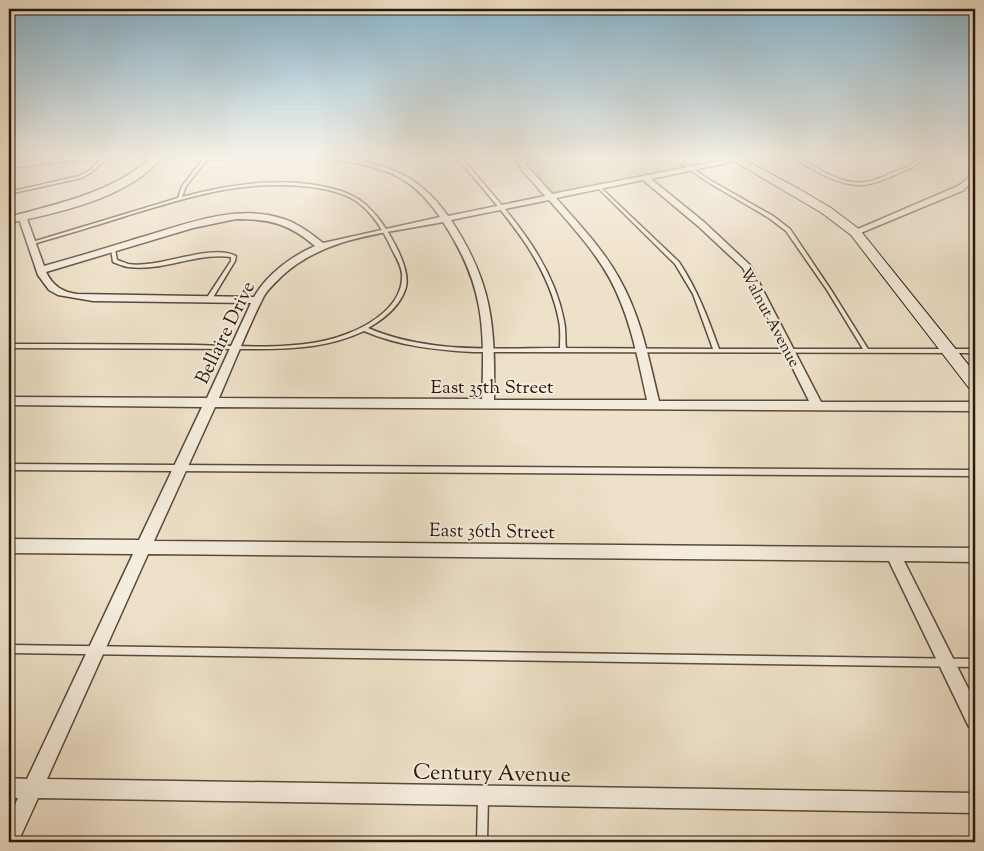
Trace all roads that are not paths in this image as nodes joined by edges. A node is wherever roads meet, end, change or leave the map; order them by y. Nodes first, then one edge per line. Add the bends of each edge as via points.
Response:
1 (89, 197) edge
2 (186, 197) edge
3 (349, 197) edge
4 (428, 197) edge
5 (490, 197) edge
6 (550, 197) joint
7 (609, 197) edge
8 (668, 197) edge
9 (738, 197) edge
10 (804, 197) edge
11 (940, 197) edge
12 (180, 198) joint
13 (499, 208) junction
14 (22, 216) junction
15 (444, 219) junction
16 (9, 220) edge
17 (384, 231) junction
18 (855, 232) junction
19 (31, 243) junction
20 (321, 246) junction
21 (113, 249) junction
22 (42, 270) junction
23 (975, 273) edge
24 (975, 286) edge
25 (209, 299) junction
26 (258, 300) junction
27 (365, 329) junction
28 (9, 346) edge
29 (236, 347) junction
30 (489, 350) junction
31 (563, 350) junction
32 (640, 350) junction
33 (717, 351) junction
34 (867, 351) junction
35 (975, 351) edge
36 (790, 352) junction
37 (950, 352) junction
38 (975, 384) edge
39 (9, 400) edge
40 (210, 403) junction
41 (488, 405) junction
42 (654, 406) junction
43 (818, 407) junction
44 (975, 407) edge
45 (9, 467) edge
46 (180, 468) junction
47 (975, 473) edge
48 (9, 546) edge
49 (144, 547) junction
50 (893, 554) junction
51 (975, 554) edge
52 (9, 649) edge
53 (97, 649) junction
54 (975, 663) edge
55 (948, 664) junction
56 (975, 721) edge
57 (9, 788) edge
58 (32, 789) junction
59 (484, 796) junction
60 (975, 803) edge
61 (9, 840) edge
62 (482, 842) edge

1 - 14 street
2 - 12 lane
3 - 17 lane via 373,214
4 - 15 street
5 - 13 lane
6 - 13 street, Bellaire Drive
6 - 32 street via 585,237 615,279 636,331
7 - 33 lane via 681,269
8 - 36 street, Walnut Avenue via 747,267
9 - 34 lane via 788,230
10 - 18 main road via 840,218
11 - 18 street
12 - 19 lane
13 - 15 street, Bellaire Drive
13 - 31 lane via 524,238 546,275 560,310
14 - 16 street
14 - 19 street
15 - 17 street, Bellaire Drive
15 - 30 street via 463,248 482,294
17 - 20 street, Bellaire Drive
17 - 27 lane via 401,264 404,285 397,301
18 - 37 main road
19 - 22 street
20 - 21 street via 295,224 251,216 216,219
20 - 26 street, Bellaire Drive via 284,269
21 - 22 street
21 - 25 lane via 116,261 124,266 234,256
22 - 25 street via 52,288 78,297
23 - 24 lane
25 - 26 street
26 - 29 street, Bellaire Drive
27 - 29 lane via 319,344
27 - 30 lane via 392,339 431,347
28 - 29 lane
29 - 40 street, Bellaire Drive
30 - 31 lane
30 - 41 street
31 - 32 lane
32 - 33 lane
32 - 42 street
33 - 36 lane
34 - 36 lane
34 - 37 lane
35 - 37 lane
36 - 43 street, Walnut Avenue
37 - 38 main road
39 - 40 street, East 35th Street
40 - 41 street, East 35th Street
40 - 46 street, Bellaire Drive
41 - 42 street, East 35th Street
42 - 43 street, East 35th Street
43 - 44 street, East 35th Street
45 - 46 lane
46 - 47 lane
46 - 49 street, Bellaire Drive
48 - 49 street, East 36th Street
49 - 50 street, East 36th Street
49 - 53 street, Bellaire Drive
50 - 51 street, East 36th Street
50 - 55 street
52 - 53 lane
53 - 55 lane
53 - 58 street, Bellaire Drive
54 - 55 lane
55 - 56 street
57 - 58 street, Century Avenue
58 - 59 street, Century Avenue
58 - 61 street, Bellaire Drive
59 - 60 street, Century Avenue
59 - 62 lane

